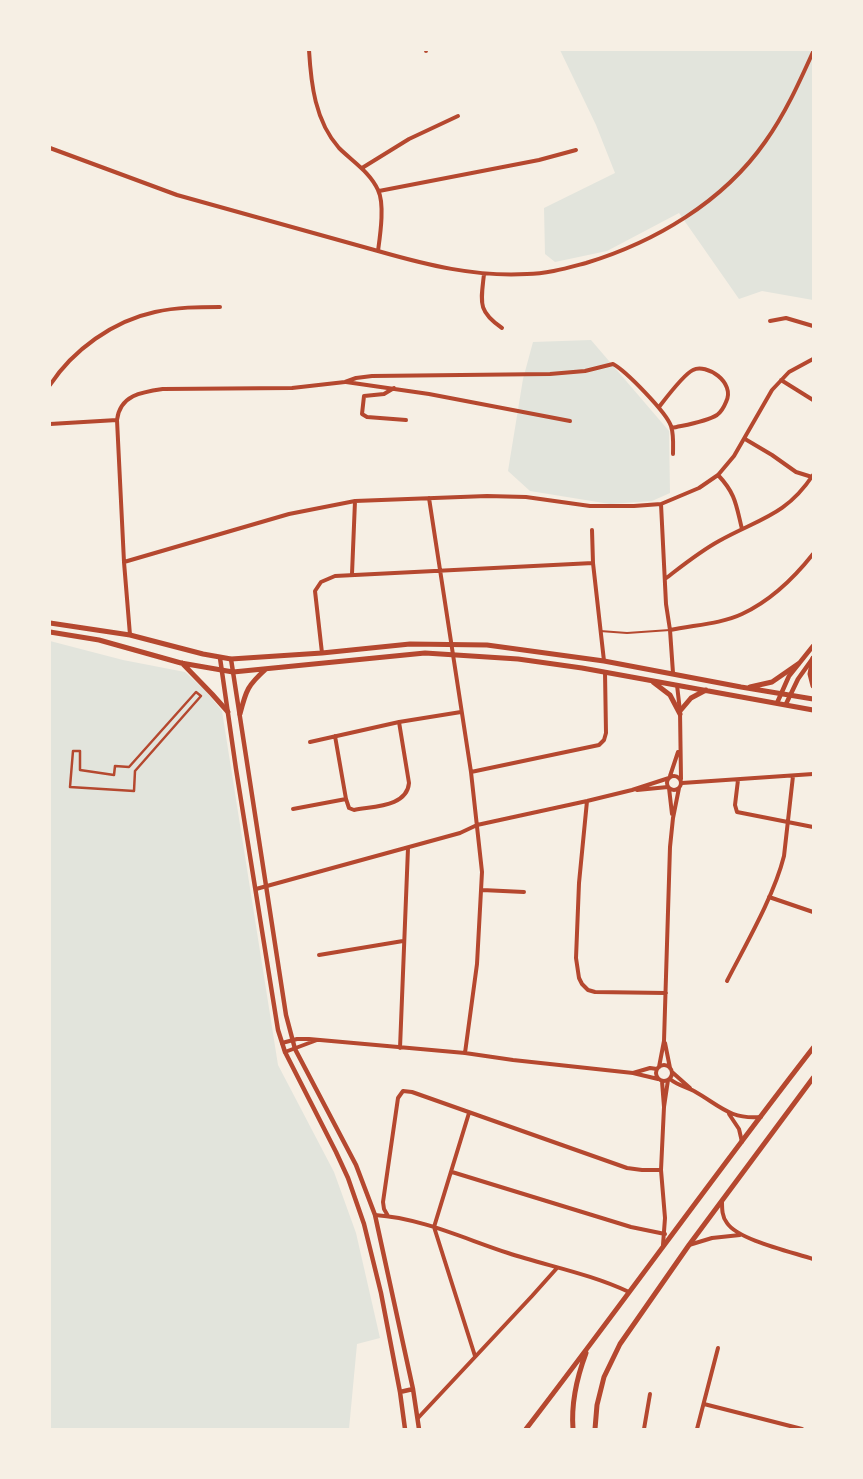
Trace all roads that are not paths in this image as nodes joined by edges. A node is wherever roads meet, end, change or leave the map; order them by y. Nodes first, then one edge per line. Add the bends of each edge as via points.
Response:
1 (310, 50) edge
2 (813, 52) edge
3 (458, 116) dead end
4 (50, 148) edge
5 (576, 150) dead end
6 (362, 168) junction
7 (379, 191) junction
8 (378, 251) junction
9 (484, 274) junction
10 (220, 308) dead end
11 (770, 321) dead end
12 (813, 326) edge
13 (502, 328) dead end
14 (813, 359) edge
15 (781, 380) junction
16 (345, 382) junction
17 (50, 385) edge
18 (394, 388) junction
19 (813, 400) edge
20 (659, 407) junction
21 (117, 420) junction
22 (406, 420) dead end
23 (570, 421) dead end
24 (50, 424) edge
25 (672, 428) junction
26 (745, 439) junction
27 (673, 454) dead end
28 (718, 475) junction
29 (812, 476) edge
30 (429, 498) junction
31 (355, 501) junction
32 (661, 504) junction
33 (742, 529) junction
34 (592, 530) dead end
35 (813, 554) edge
36 (124, 562) junction
37 (593, 563) junction
38 (439, 570) junction
39 (352, 574) junction
40 (665, 579) junction
41 (50, 623) edge
42 (670, 630) junction
43 (600, 631) junction
44 (50, 632) edge
45 (130, 635) junction
46 (451, 644) junction
47 (813, 646) edge
48 (322, 653) junction
49 (452, 654) junction
50 (220, 658) junction
51 (813, 658) edge
52 (231, 659) junction
53 (604, 660) junction
54 (181, 663) junction
55 (798, 664) junction
56 (266, 669) junction
57 (221, 670) junction
58 (233, 672) junction
59 (605, 672) junction
60 (673, 673) junction
61 (650, 680) junction
62 (677, 685) junction
63 (813, 686) edge
64 (741, 688) junction
65 (707, 690) junction
66 (781, 693) junction
67 (790, 695) junction
68 (201, 696) joint
69 (813, 699) edge
70 (777, 703) junction
71 (786, 704) junction
72 (813, 710) edge
73 (228, 712) junction
74 (461, 712) junction
75 (680, 712) junction
76 (240, 714) junction
77 (400, 722) junction
78 (335, 736) junction
79 (310, 742) dead end
80 (679, 748) junction
81 (471, 772) junction
82 (813, 774) edge
83 (793, 776) junction
84 (670, 778) junction
85 (738, 780) junction
86 (681, 781) junction
87 (669, 787) junction
88 (679, 788) junction
89 (632, 790) junction
90 (346, 799) junction
91 (587, 801) junction
92 (294, 809) dead end
93 (673, 818) junction
94 (788, 821) junction
95 (477, 825) junction
96 (813, 827) edge
97 (408, 848) junction
98 (267, 886) junction
99 (256, 889) junction
100 (482, 890) junction
101 (524, 892) dead end
102 (768, 898) junction
103 (813, 912) edge
104 (403, 941) junction
105 (319, 955) dead end
106 (727, 980) dead end
107 (666, 993) junction
108 (292, 1040) junction
109 (317, 1040) junction
110 (664, 1041) junction
111 (282, 1043) junction
112 (400, 1048) junction
113 (813, 1048) edge
114 (296, 1049) junction
115 (285, 1052) junction
116 (465, 1053) junction
117 (658, 1068) junction
118 (671, 1070) junction
119 (633, 1073) junction
120 (813, 1078) edge
121 (660, 1080) junction
122 (669, 1080) junction
123 (692, 1090) junction
124 (664, 1107) junction
125 (469, 1113) junction
126 (729, 1114) junction
127 (761, 1117) junction
128 (742, 1142) junction
129 (661, 1170) junction
130 (452, 1172) junction
131 (722, 1201) junction
132 (375, 1214) junction
133 (388, 1216) junction
134 (434, 1227) junction
135 (664, 1234) junction
136 (740, 1235) junction
137 (663, 1245) junction
138 (689, 1245) junction
139 (813, 1259) edge
140 (557, 1268) junction
141 (629, 1292) junction
142 (588, 1348) junction
143 (718, 1348) dead end
144 (475, 1356) junction
145 (413, 1389) junction
146 (400, 1392) junction
147 (650, 1394) dead end
148 (704, 1404) junction
149 (418, 1418) junction
150 (404, 1429) edge
151 (419, 1429) edge
152 (526, 1429) edge
153 (573, 1429) edge
154 (595, 1429) edge
155 (644, 1429) edge
156 (697, 1429) edge
157 (802, 1429) edge

1 - 6 street via 312,86 320,116 339,147
2 - 9 street via 788,105 764,143 736,176 694,211 645,240 595,260 543,273
3 - 6 street via 408,139
4 - 8 street via 177,195
5 - 7 street
6 - 7 street
7 - 8 street
8 - 9 street via 454,271
9 - 13 street via 481,295 484,311
10 - 17 street via 195,307 154,312 126,322 79,351
11 - 12 street via 786,318
14 - 15 street
15 - 19 street
15 - 26 street via 764,402
16 - 18 street
16 - 20 street via 372,376 567,373 613,364
16 - 21 street via 280,388 142,392 125,401
18 - 22 street via 382,394 365,395 362,414
18 - 23 street
20 - 25 street
20 - 25 street via 692,370 701,368 725,382 728,398 718,414
21 - 24 street
21 - 36 street
25 - 27 street
26 - 28 street
26 - 29 street via 796,472
28 - 32 street via 698,488
28 - 33 street via 731,489
29 - 33 street via 789,504
30 - 31 street
30 - 32 street via 516,496 590,506
30 - 38 street
31 - 36 street via 290,514
31 - 39 street
32 - 40 street
33 - 40 street via 696,555
34 - 37 street
35 - 42 street via 786,584 742,614
36 - 45 street
37 - 38 street
37 - 43 street
38 - 39 street
38 - 46 street
39 - 48 street via 324,580 315,591
40 - 42 street
41 - 45 main road
42 - 43 lane
42 - 60 street
43 - 53 street
44 - 54 main road via 98,640
45 - 50 main road
46 - 48 main road
46 - 49 street
46 - 53 main road via 487,645
47 - 55 street
48 - 52 main road
49 - 56 main road via 393,655
49 - 59 main road via 518,659
49 - 74 street
50 - 52 main road
50 - 57 street
51 - 63 main road via 810,674
51 - 67 street
52 - 58 street
53 - 60 main road
54 - 57 main road
54 - 73 main road
55 - 64 main road via 772,682
55 - 66 street
56 - 58 main road
56 - 76 main road via 246,691
57 - 58 main road
57 - 73 street
58 - 76 street
59 - 61 main road
59 - 81 street via 606,733 599,745
60 - 64 main road
61 - 62 main road
61 - 75 main road via 670,695
62 - 65 main road
62 - 75 street
64 - 66 main road
65 - 70 main road
65 - 75 main road via 694,696
66 - 67 main road
66 - 70 street
67 - 69 main road
67 - 71 street
68 - 68 street via 196,692 129,767 115,766 114,775 80,770 80,751 73,751 70,787 134,791 135,771
70 - 71 main road
71 - 72 main road
73 - 99 street
74 - 77 street
74 - 81 street
75 - 80 street
76 - 98 street
77 - 78 street
77 - 90 street via 409,783 405,796 354,810 348,807
78 - 79 street
78 - 90 street
80 - 84 street
80 - 86 street
81 - 95 street
82 - 83 street
83 - 85 street
83 - 94 street
84 - 86 street via 676,776
84 - 87 street
84 - 89 street
85 - 86 street
85 - 94 street via 737,812
86 - 88 street
87 - 88 street
87 - 89 street
87 - 93 street
88 - 93 street
89 - 91 street
90 - 92 street
91 - 95 street
91 - 107 street via 576,949 579,978 584,988 595,992
93 - 107 street
94 - 96 street
94 - 102 street via 783,861
95 - 97 street
95 - 100 street
97 - 98 street
97 - 104 street
98 - 99 street
98 - 108 street
99 - 111 street
100 - 101 street
100 - 116 street via 477,964
102 - 103 street
102 - 106 street
104 - 105 street
104 - 112 street
107 - 110 street
108 - 109 street
108 - 111 street
108 - 114 street
109 - 112 street
109 - 114 street
110 - 117 street
110 - 118 street
111 - 115 street
112 - 116 street
113 - 127 main road
114 - 115 street
114 - 132 street via 356,1165
115 - 146 street via 336,1152 358,1205 381,1293
116 - 119 street
117 - 118 street via 665,1065
117 - 119 street
117 - 121 street via 656,1075
118 - 122 street
118 - 123 street
119 - 121 street
120 - 131 main road
121 - 122 street
121 - 124 street
122 - 123 street
122 - 124 street
123 - 126 street
124 - 129 street
125 - 129 street via 627,1168
125 - 130 street
125 - 133 street via 412,1092 400,1094 383,1202
126 - 127 street
126 - 128 street via 739,1129
127 - 128 main road
128 - 137 main road
129 - 135 street
130 - 134 street
130 - 135 street via 631,1227
131 - 136 street via 724,1218
131 - 138 main road
132 - 133 street
132 - 145 street
133 - 134 street
134 - 140 street
134 - 144 street
135 - 137 street
136 - 138 street
136 - 139 street
137 - 141 main road
138 - 154 main road via 638,1316 610,1362 599,1394
140 - 141 street via 610,1283
140 - 144 street
141 - 142 main road
142 - 152 main road
142 - 153 main road via 577,1382
143 - 148 street
144 - 149 street
145 - 146 street
145 - 149 street
146 - 150 street
147 - 155 street
148 - 156 street
148 - 157 street
149 - 151 street

